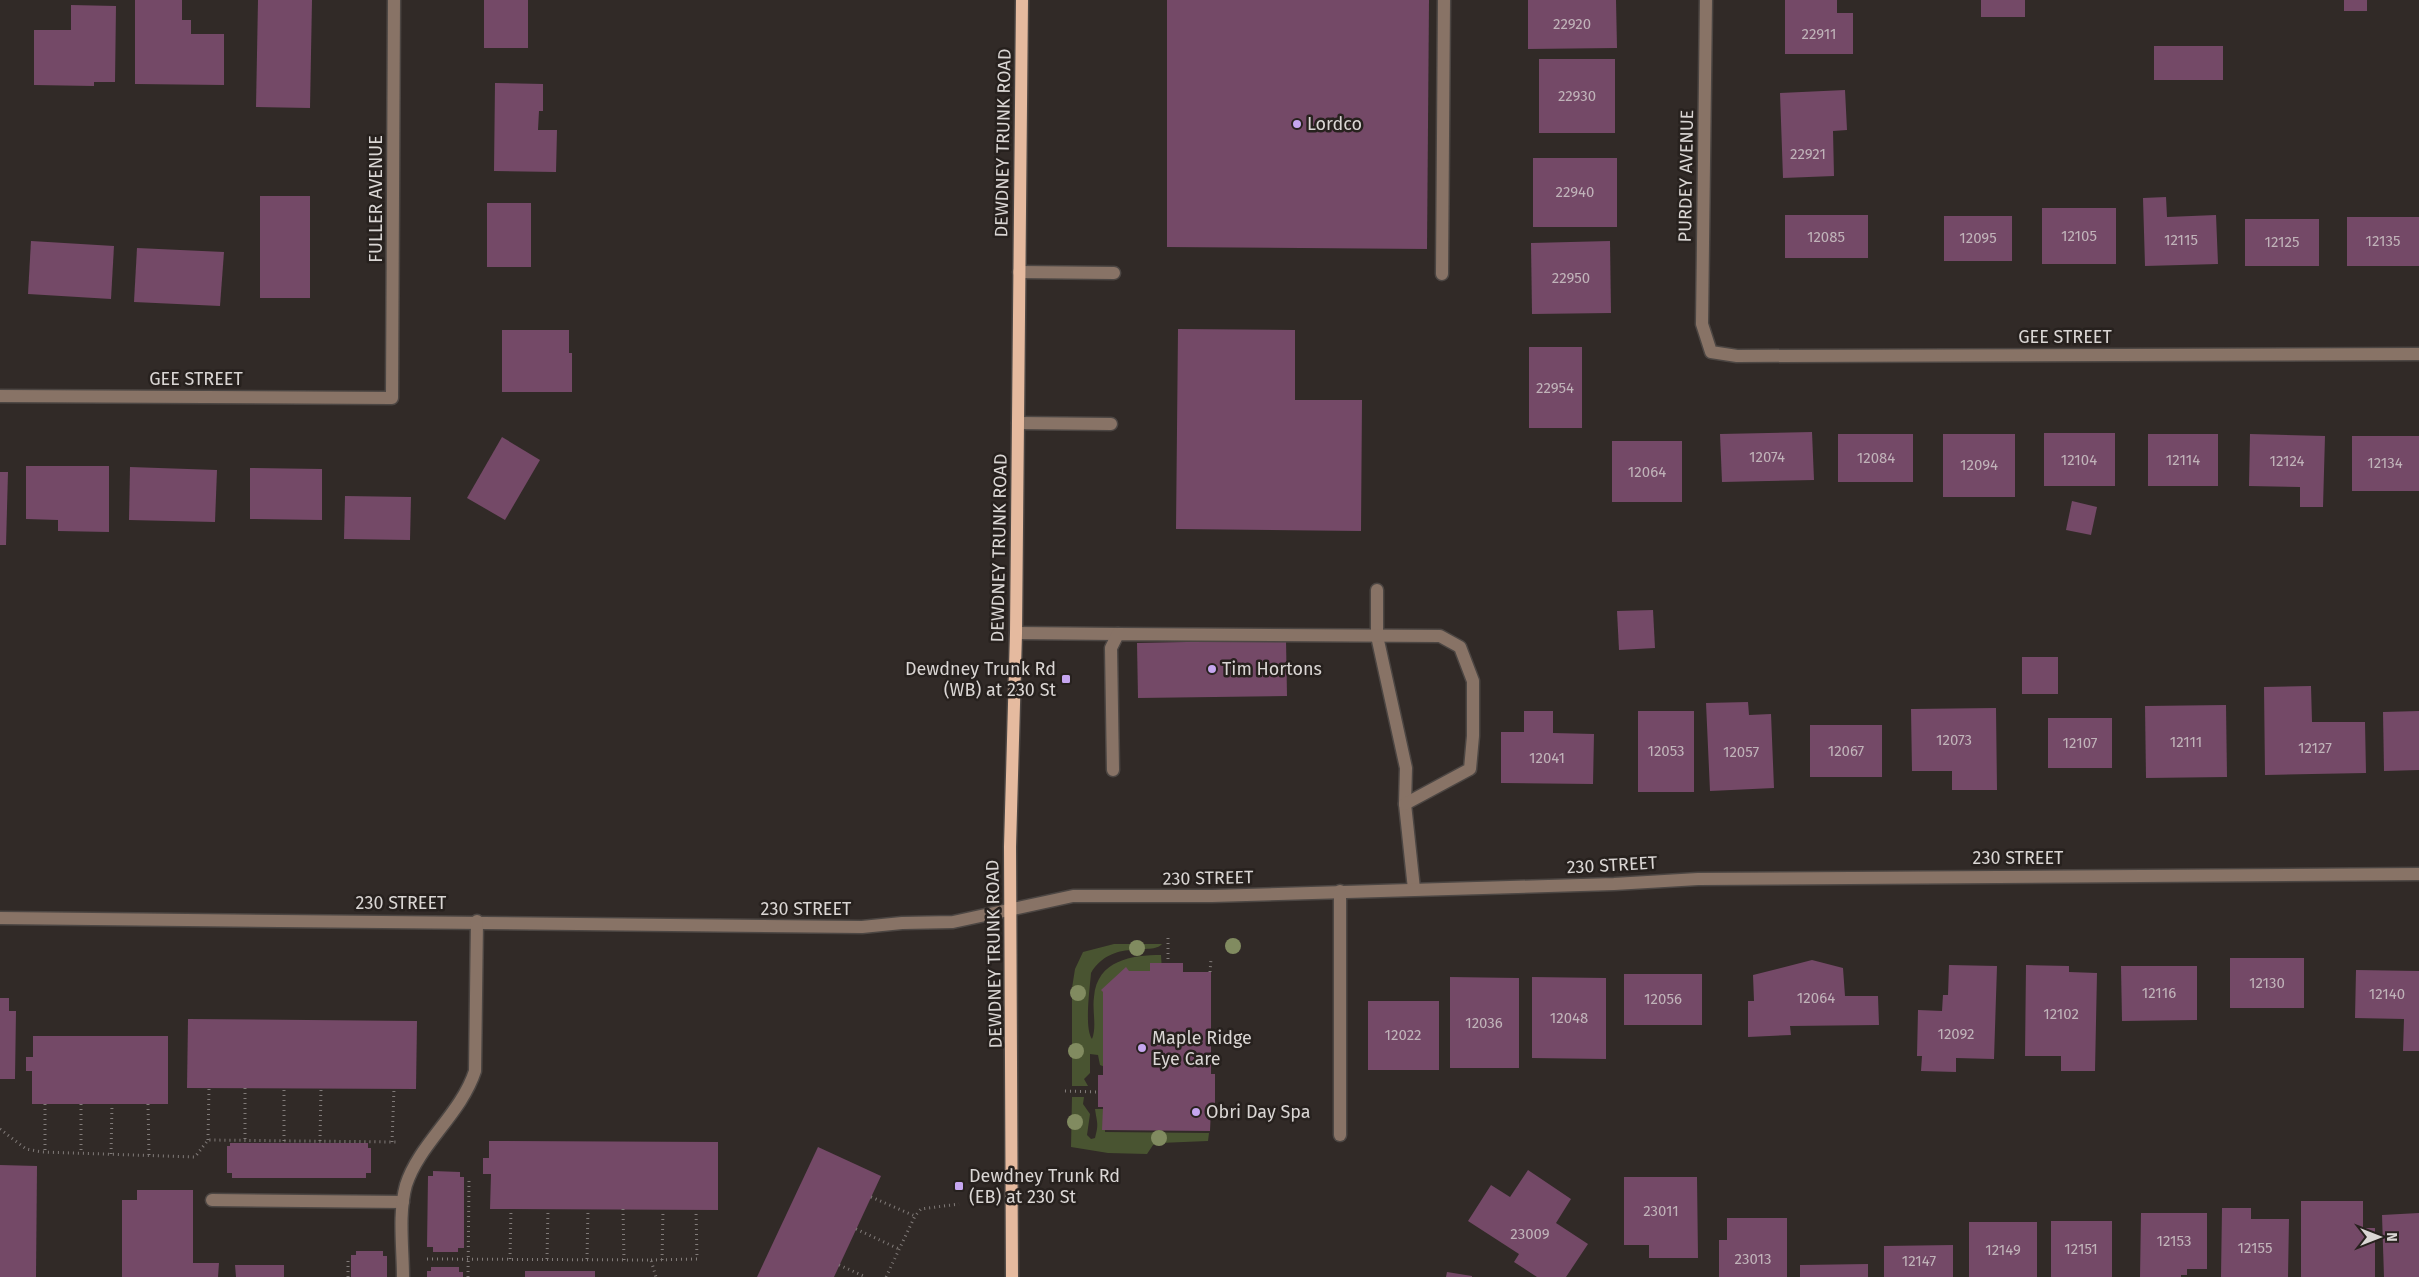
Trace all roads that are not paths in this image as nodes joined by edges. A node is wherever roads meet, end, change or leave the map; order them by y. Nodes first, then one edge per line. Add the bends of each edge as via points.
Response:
1 (394, 0) edge
2 (1022, 0) edge
3 (1444, 0) edge
4 (1706, 0) edge
5 (1020, 272) junction
6 (1114, 273) dead end
7 (1442, 274) dead end
8 (1711, 352) joint
9 (2419, 354) edge
10 (0, 396) edge
11 (392, 398) joint
12 (1018, 423) junction
13 (1111, 424) dead end
14 (1377, 590) dead end
15 (1016, 633) junction
16 (1118, 634) junction
17 (1377, 636) junction
18 (1113, 770) dead end
19 (1405, 804) junction
20 (2419, 874) edge
21 (1414, 889) junction
22 (1340, 891) junction
23 (1011, 909) junction
24 (0, 918) edge
25 (477, 921) junction
26 (1340, 1135) dead end
27 (212, 1200) dead end
28 (403, 1202) junction
29 (403, 1277) edge
30 (1012, 1277) edge

1 - 11 street, FULLER AVENUE
2 - 5 main road, DEWDNEY TRUNK ROAD
3 - 7 street
4 - 8 street, PURDEY AVENUE via 1702,324
5 - 6 street
5 - 12 main road, DEWDNEY TRUNK ROAD
8 - 9 street, GEE STREET via 1736,356
10 - 11 street, GEE STREET
12 - 13 street
12 - 15 main road, DEWDNEY TRUNK ROAD
14 - 17 street
15 - 16 street
15 - 23 main road, DEWDNEY TRUNK ROAD
16 - 17 street
16 - 18 street via 1111,648
17 - 19 street via 1406,768
17 - 19 street via 1440,636 1460,647 1473,681 1470,769
19 - 21 street
20 - 21 street, 230 STREET via 1698,879
21 - 22 street, 230 STREET
22 - 23 street, 230 STREET via 1212,896 1073,896
22 - 26 street
23 - 25 street, 230 STREET via 953,922 862,927
23 - 30 main road, DEWDNEY TRUNK ROAD
24 - 25 street, 230 STREET
25 - 28 street via 475,1071 459,1105 416,1164
27 - 28 street
28 - 29 street

